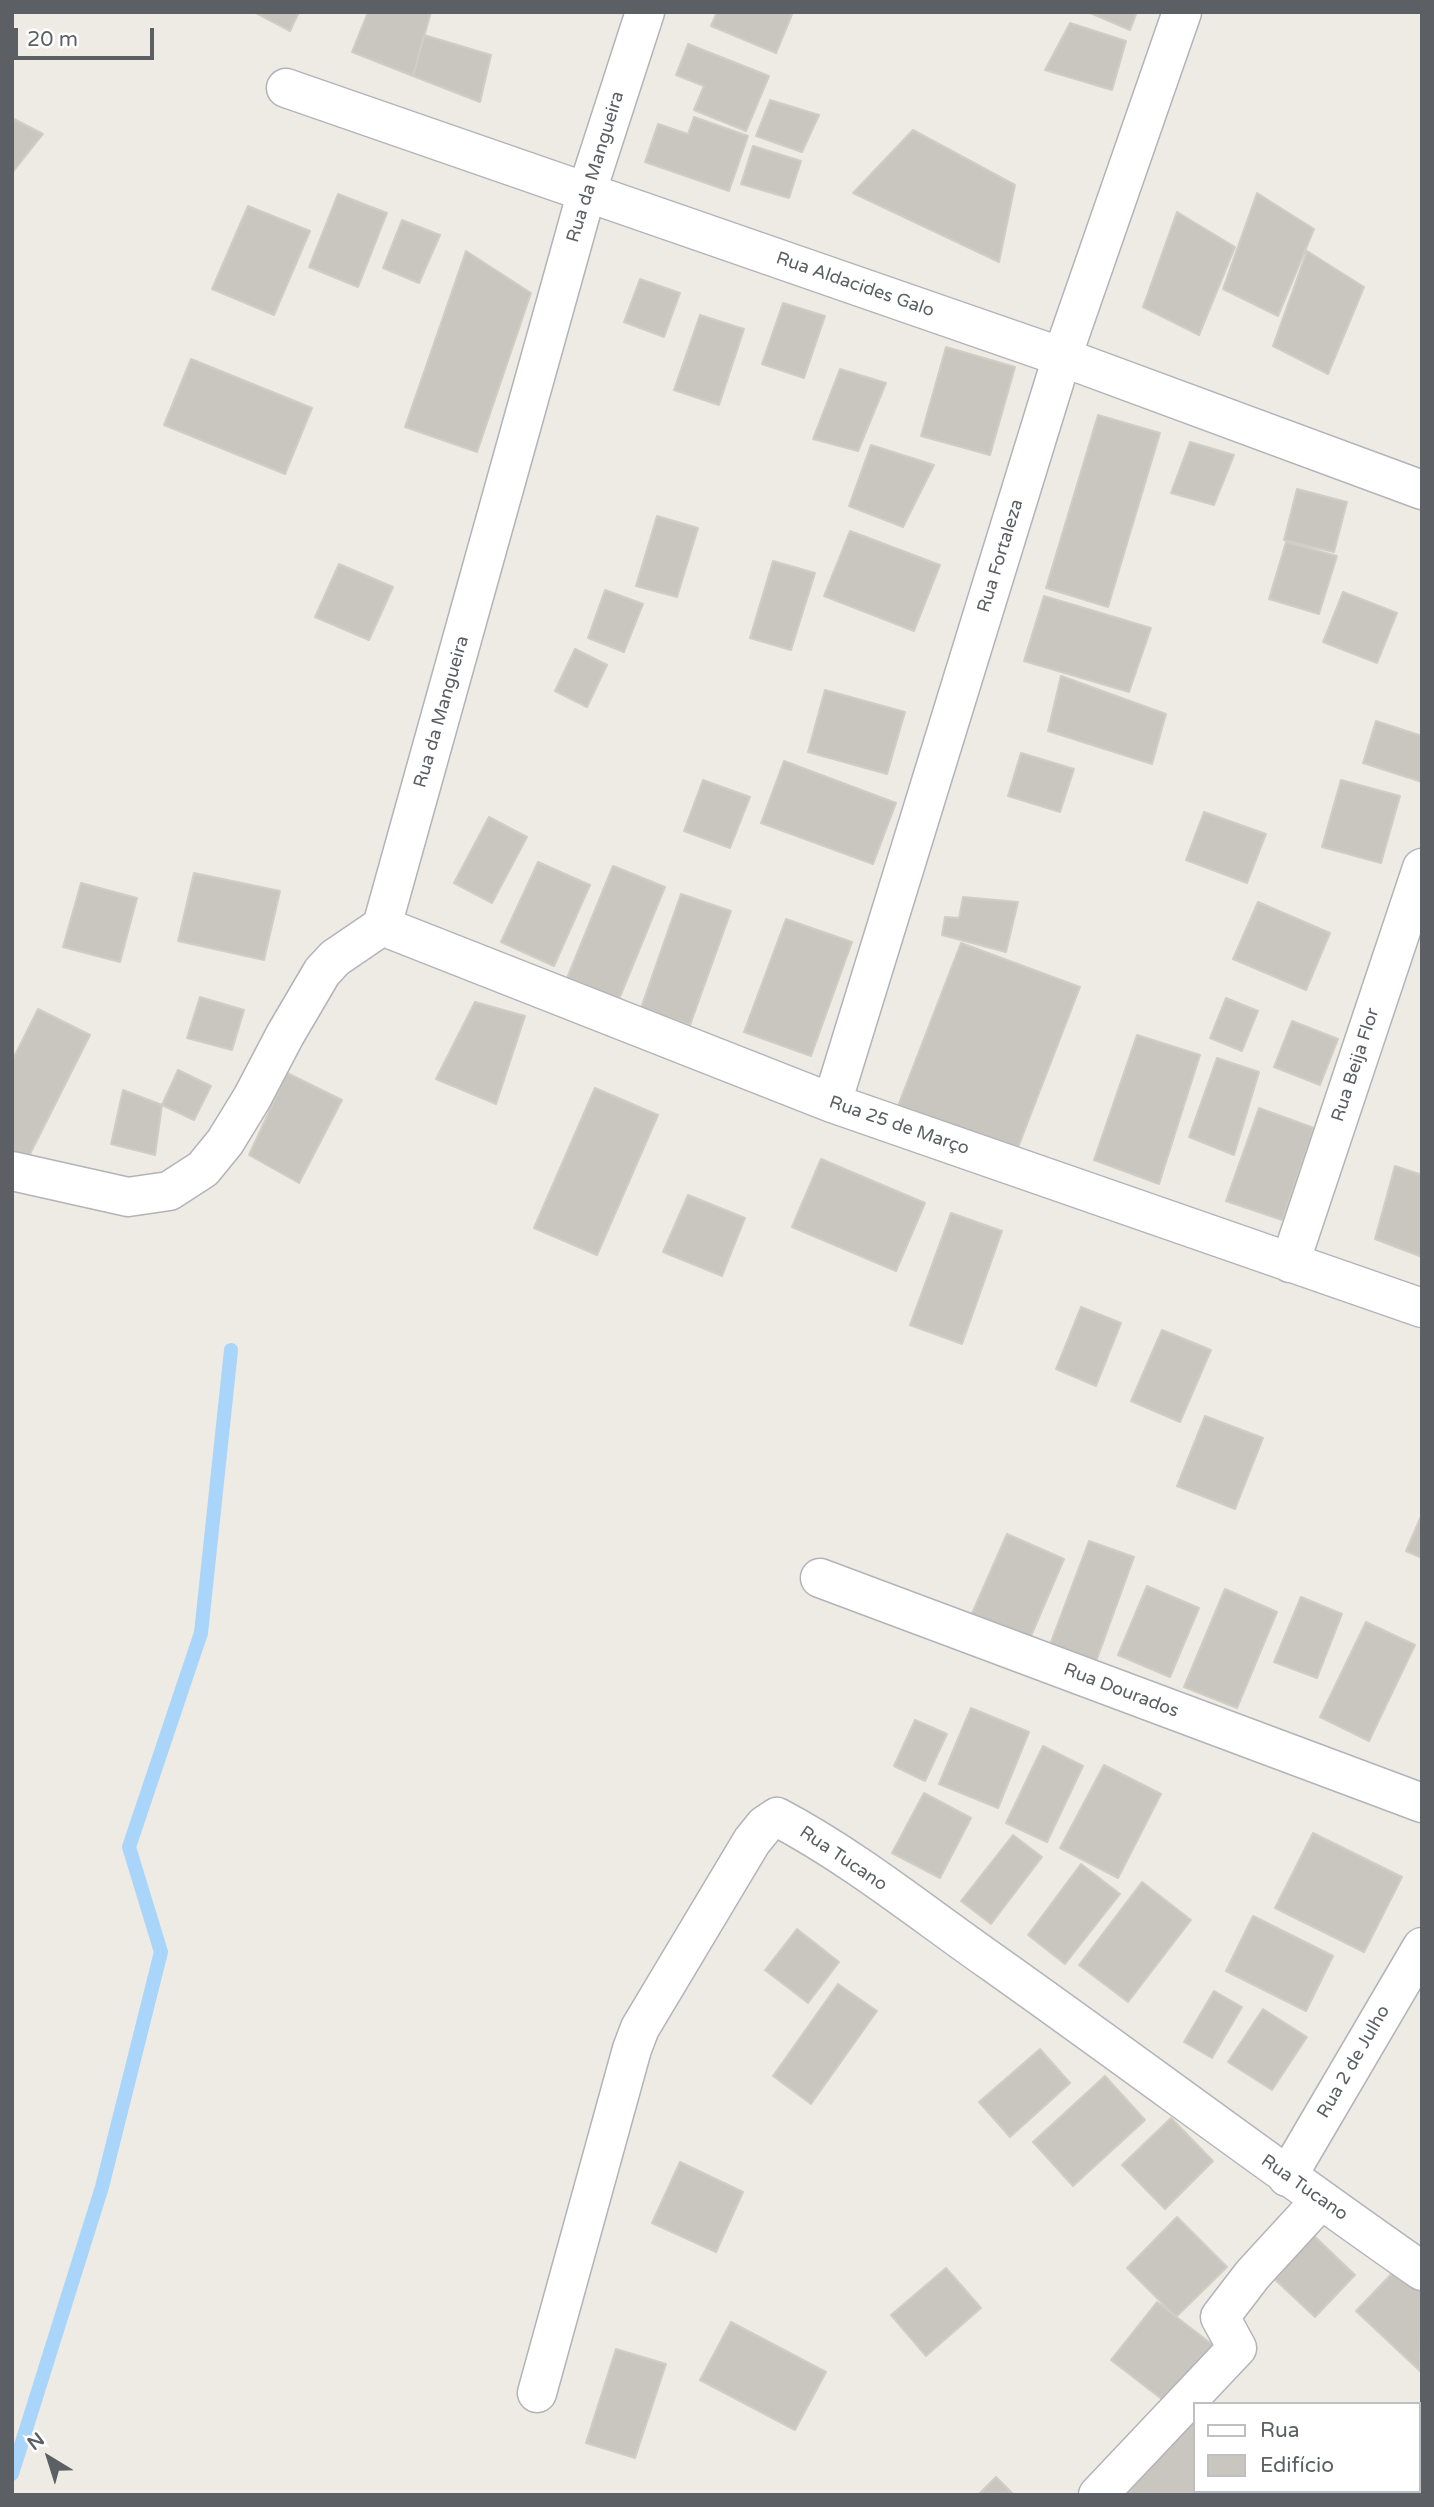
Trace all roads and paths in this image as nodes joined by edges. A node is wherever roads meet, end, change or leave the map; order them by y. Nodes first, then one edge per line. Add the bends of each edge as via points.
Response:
1 (645, 12) edge
2 (1182, 12) edge
3 (286, 88) dead end
4 (587, 191) junction
5 (1062, 357) junction
6 (1422, 490) edge
7 (1422, 868) edge
8 (383, 926) junction
9 (832, 1103) junction
10 (12, 1171) edge
11 (1290, 1262) junction
12 (1422, 1308) edge
13 (820, 1578) dead end
14 (1422, 1803) edge
15 (1422, 1947) edge
16 (1287, 2177) junction
17 (1321, 2200) junction
18 (1422, 2271) edge
19 (537, 2393) dead end
20 (1098, 2495) edge

1 - 4 street, Rua da Mangueira
2 - 5 street, Rua Fortaleza
3 - 4 street, Rua Aldacides Galo
4 - 5 street, Rua Aldacides Galo
4 - 8 street, Rua da Mangueira
5 - 6 street, Rua Aldacides Galo
5 - 9 street, Rua Fortaleza
7 - 11 street, Rua Beija Flor
8 - 9 street, Rua 25 de Março
8 - 10 street via 322,972 225,1142 202,1168 169,1191 128,1197
9 - 11 street, Rua 25 de Março
11 - 12 street, Rua 25 de Março
13 - 14 street, Rua Dourados
15 - 16 street, Rua 2 de Julho
16 - 17 street, Rua Tucano
16 - 19 street, Rua Tucano via 888,1889 777,1817 752,1841 640,2028
17 - 18 street, Rua Tucano
17 - 20 street via 1220,2317 1237,2348

